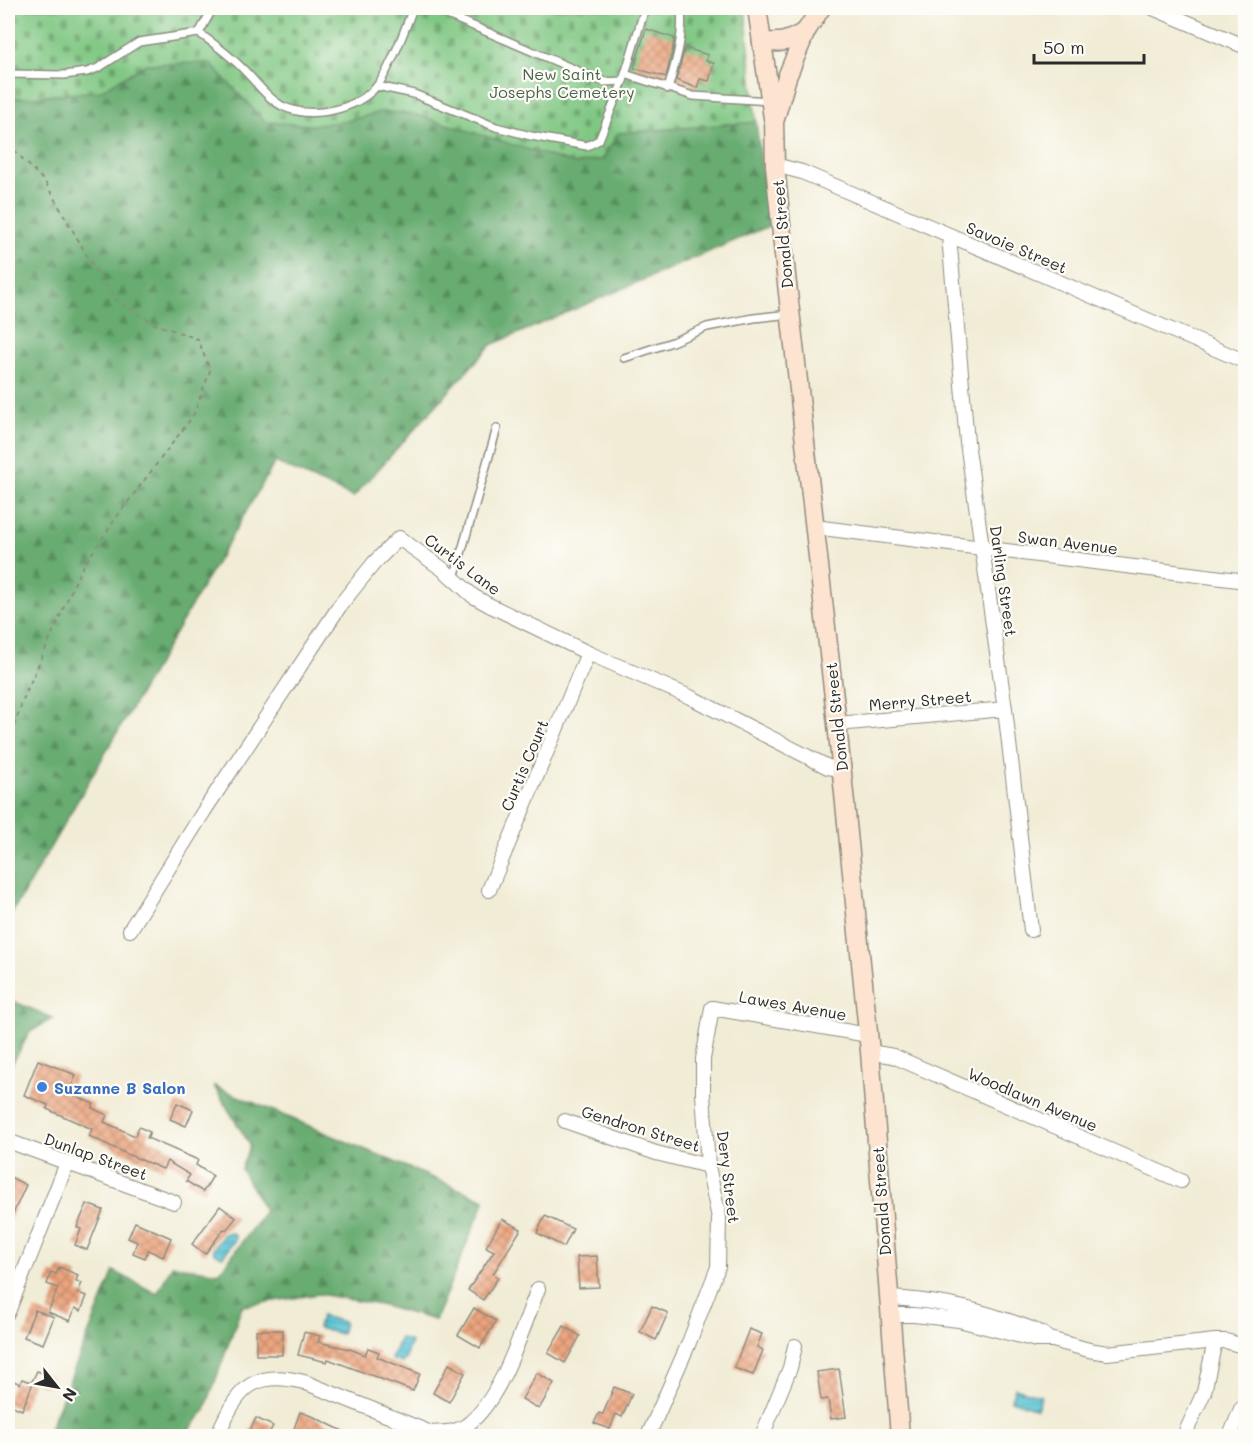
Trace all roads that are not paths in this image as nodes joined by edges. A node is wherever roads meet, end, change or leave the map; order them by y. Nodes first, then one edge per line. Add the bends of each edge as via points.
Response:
1 (213, 8) edge
2 (413, 8) edge
3 (430, 8) edge
4 (645, 8) edge
5 (681, 8) edge
6 (757, 8) edge
7 (821, 8) edge
8 (1153, 8) edge
9 (806, 31) junction
10 (199, 33) junction
11 (762, 42) junction
12 (1245, 47) edge
13 (8, 74) edge
14 (624, 78) junction
15 (377, 86) junction
16 (668, 89) junction
17 (770, 101) junction
18 (774, 122) junction
19 (776, 165) junction
20 (949, 236) junction
21 (790, 314) junction
22 (624, 358) dead end
23 (1245, 362) edge
24 (497, 428) dead end
25 (814, 527) junction
26 (982, 548) junction
27 (454, 579) junction
28 (1245, 581) edge
29 (588, 653) junction
30 (1005, 709) junction
31 (837, 724) junction
32 (841, 769) junction
33 (489, 890) dead end
34 (130, 930) dead end
35 (1031, 930) dead end
36 (712, 1008) joint
37 (869, 1043) junction
38 (565, 1122) dead end
39 (8, 1141) edge
40 (68, 1163) junction
41 (708, 1166) junction
42 (1180, 1181) dead end
43 (174, 1203) dead end
44 (13, 1283) edge
45 (538, 1289) dead end
46 (889, 1306) junction
47 (8, 1312) edge
48 (1215, 1341) junction
49 (795, 1346) dead end
50 (1245, 1347) edge
51 (1245, 1411) edge
52 (218, 1437) edge
53 (648, 1437) edge
54 (762, 1437) edge
55 (900, 1437) edge
56 (1184, 1437) edge
57 (1230, 1437) edge

1 - 10 lane
2 - 15 lane
3 - 14 lane via 604,82
4 - 14 lane
5 - 16 lane via 680,50
6 - 11 street
7 - 9 street, Donald Street
8 - 12 street
9 - 11 street via 782,43
9 - 18 street, Donald Street
10 - 13 lane via 139,42 87,72
10 - 15 lane via 221,48 282,106 303,112 330,111 360,100
11 - 17 street
14 - 15 lane via 599,140 587,146 496,127 414,94
14 - 16 lane
16 - 17 lane via 693,96
17 - 18 street
18 - 19 street, Donald Street
19 - 20 street, Savoie Street via 802,172
19 - 21 street, Donald Street
20 - 23 street, Savoie Street
20 - 26 street, Darling Street
21 - 22 lane via 707,327
21 - 25 street, Donald Street
24 - 27 lane
25 - 26 street, Swan Avenue
25 - 31 street, Donald Street
26 - 28 street, Swan Avenue
26 - 30 street, Darling Street
27 - 29 street, Curtis Lane via 489,605
27 - 34 street, Curtis Lane via 399,538 374,563 299,667
29 - 32 street, Curtis Lane via 690,697 828,767
29 - 33 street, Curtis Court
30 - 31 street, Merry Street
30 - 35 street, Darling Street
31 - 32 street, Donald Street
32 - 37 street, Donald Street
36 - 37 street, Lawes Avenue
36 - 41 street, Dery Street via 703,1059
37 - 42 street, Woodlawn Avenue
37 - 46 street, Donald Street
38 - 41 street, Gendron Street
39 - 40 street, Dunlap Street
40 - 43 street, Dunlap Street
40 - 44 street
41 - 53 street, Dery Street via 719,1218 718,1267
44 - 47 street
45 - 52 street via 498,1385 487,1405 466,1426 431,1433 285,1377 263,1379 245,1388 230,1407
46 - 48 street via 1036,1340 1115,1353
46 - 55 street, Donald Street
48 - 50 street
48 - 56 street via 1204,1392
49 - 54 street
51 - 57 street via 1241,1409

